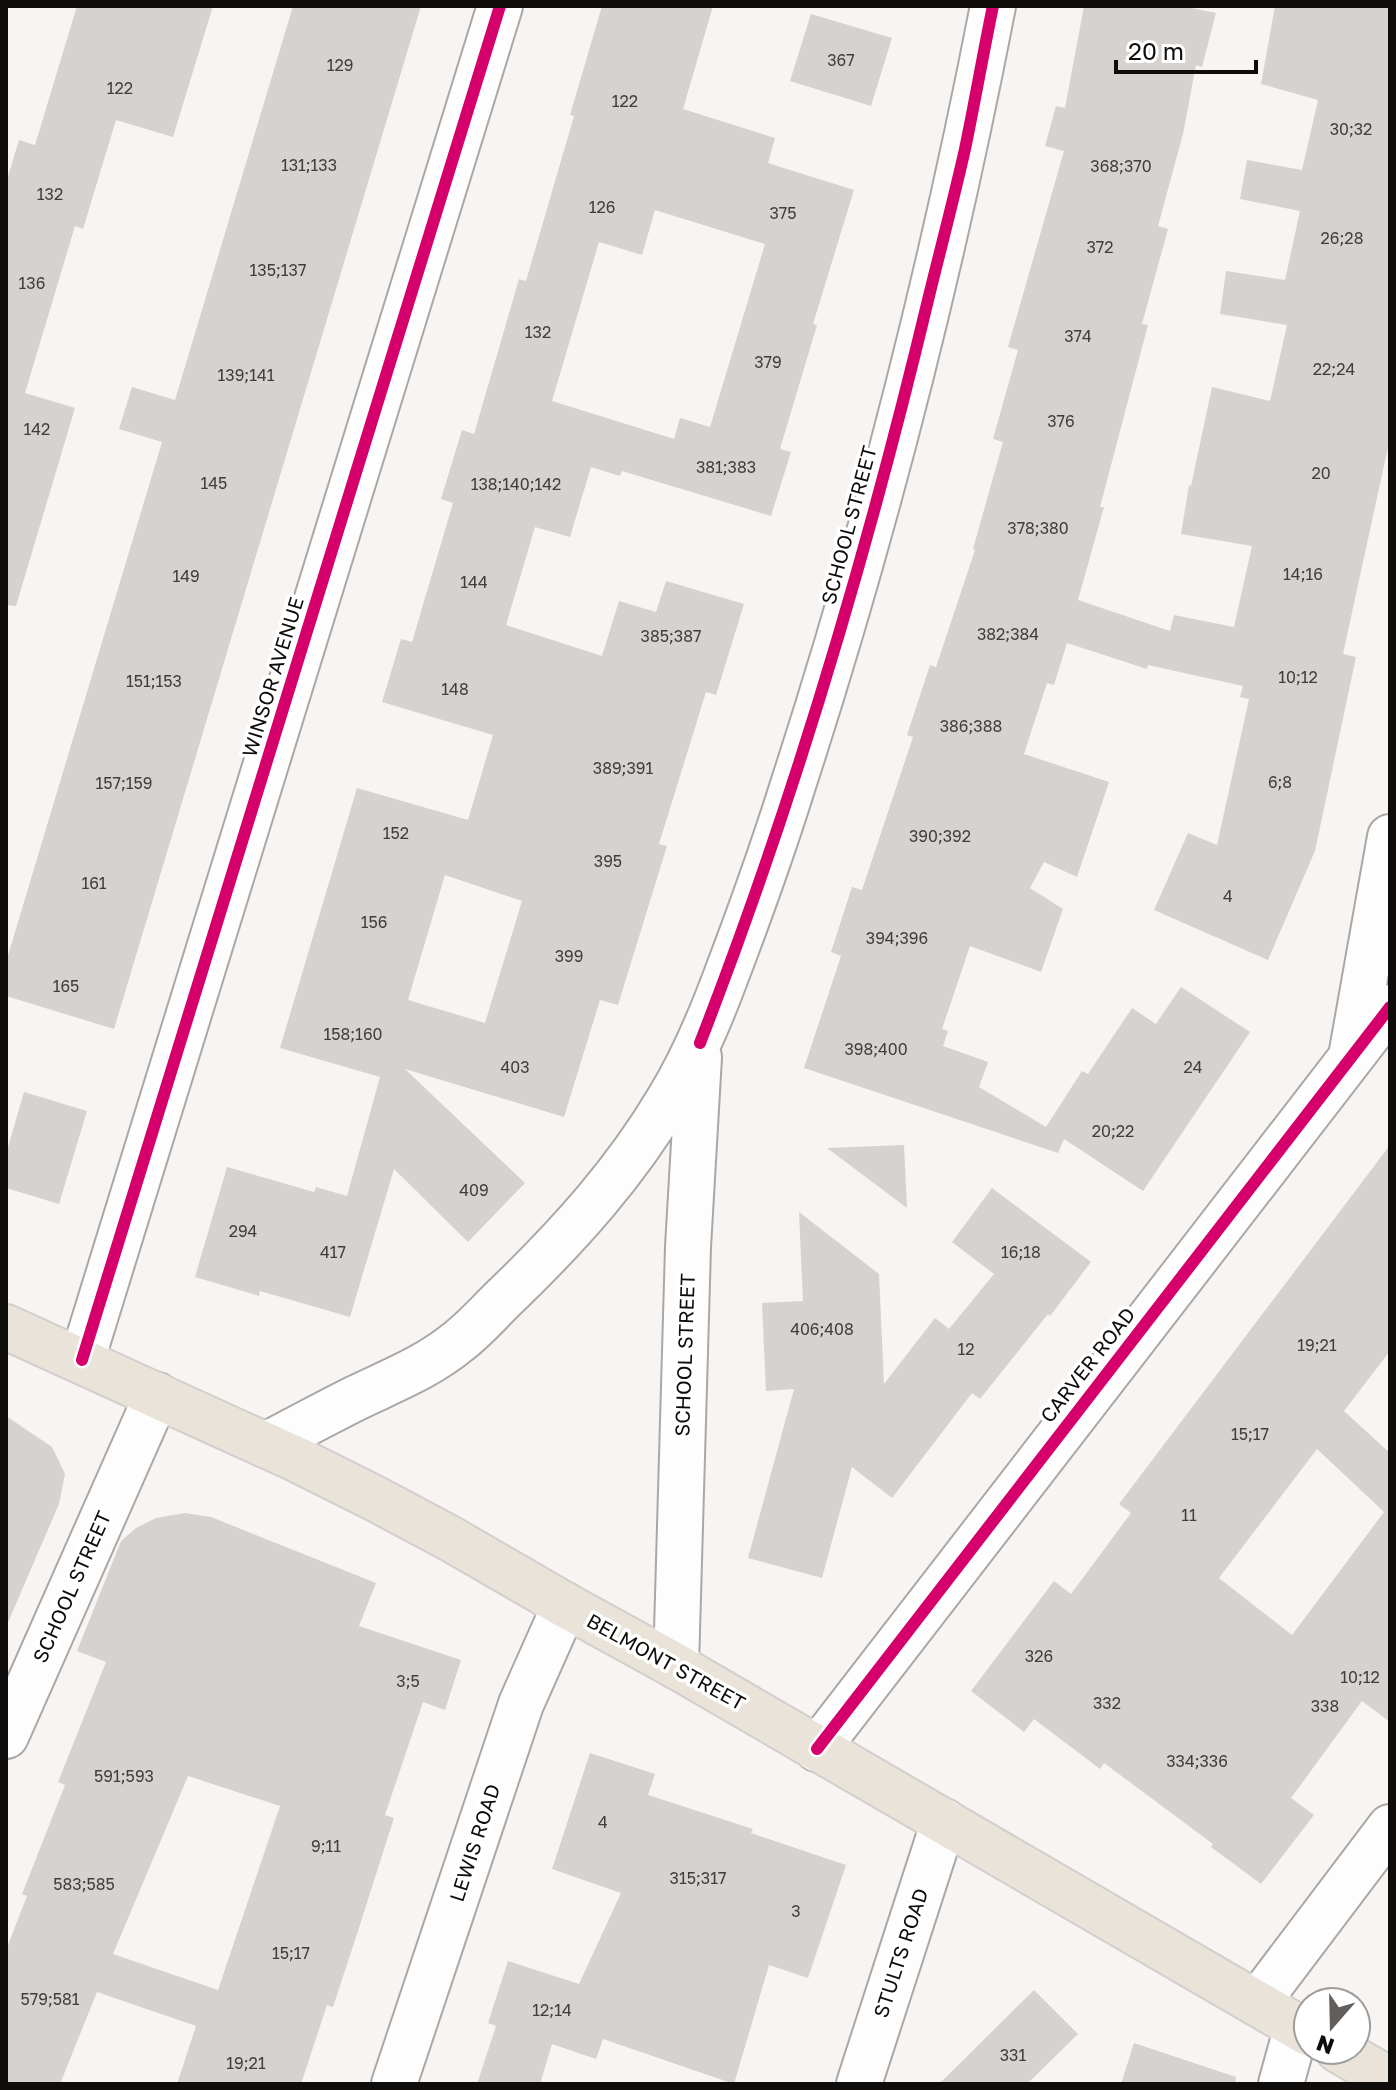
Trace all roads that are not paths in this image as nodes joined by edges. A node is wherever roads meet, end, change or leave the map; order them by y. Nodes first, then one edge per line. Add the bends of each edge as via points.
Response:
1 (500, 6) edge
2 (993, 6) edge
3 (1390, 837) edge
4 (1390, 1007) edge
5 (700, 1043) junction
6 (1351, 1055) junction
7 (6, 1327) edge
8 (82, 1360) junction
9 (157, 1395) junction
10 (266, 1445) junction
11 (565, 1605) junction
12 (676, 1666) junction
13 (6, 1736) edge
14 (817, 1749) junction
15 (944, 1821) junction
16 (1390, 1827) edge
17 (1257, 2003) junction
18 (1292, 2024) edge
19 (1292, 2056) edge
20 (1366, 2066) edge
21 (1390, 2080) edge
22 (394, 2084) edge
23 (859, 2084) edge
24 (1281, 2084) edge

1 - 8 street, WINSOR AVENUE
2 - 5 street, SCHOOL STREET via 906,395 846,613 778,832
3 - 6 street
4 - 6 street, CARVER ROAD
5 - 10 street, SCHOOL STREET via 669,1101 603,1194 460,1341 413,1373
5 - 12 street, SCHOOL STREET via 688,1247
6 - 14 street, CARVER ROAD
7 - 8 main road, BELMONT STREET
8 - 9 main road, BELMONT STREET
9 - 10 main road, BELMONT STREET
9 - 13 street, SCHOOL STREET
10 - 11 main road, BELMONT STREET via 451,1539
11 - 12 main road, BELMONT STREET
11 - 22 street, LEWIS ROAD via 521,1704
12 - 14 main road, BELMONT STREET
14 - 15 main road, BELMONT STREET
15 - 17 main road, BELMONT STREET
15 - 23 street, STULTS ROAD
16 - 17 street
17 - 18 main road, BELMONT STREET
19 - 24 street
20 - 21 main road

